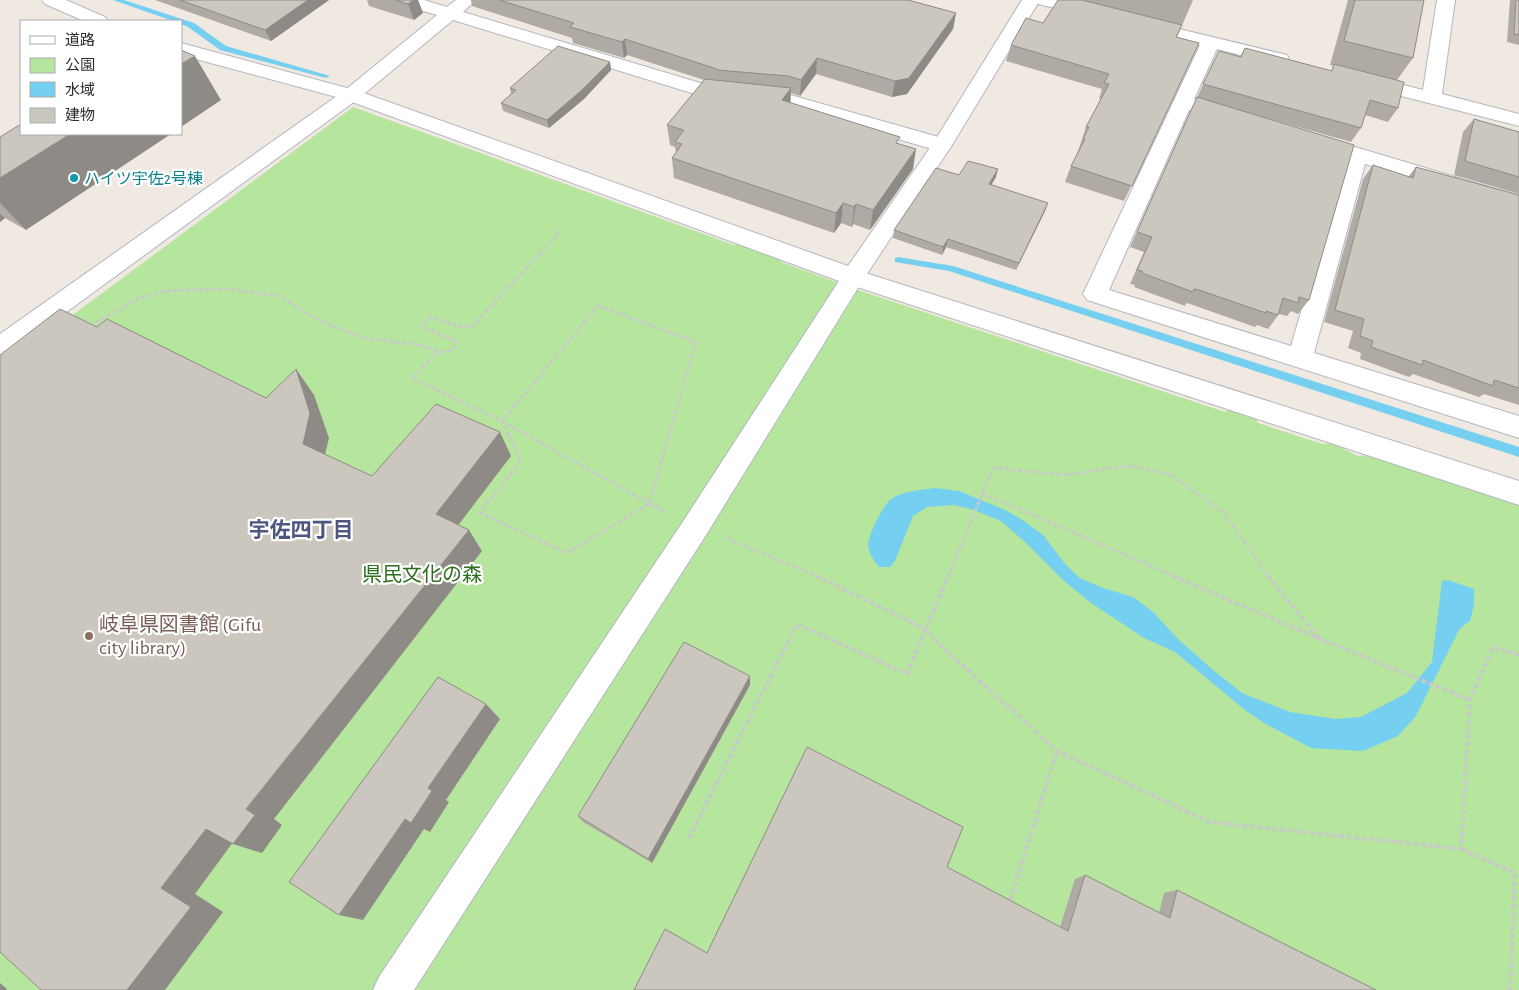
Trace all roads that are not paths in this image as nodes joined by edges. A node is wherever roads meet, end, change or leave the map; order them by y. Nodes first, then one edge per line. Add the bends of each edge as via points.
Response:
1 (50, 0) edge
2 (405, 0) edge
3 (467, 0) edge
4 (1031, 0) edge
5 (1044, 0) edge
6 (1446, 0) edge
7 (449, 14) junction
8 (1109, 16) edge
9 (97, 20) edge
10 (1128, 21) edge
11 (1211, 42) junction
12 (182, 49) edge
13 (1298, 64) edge
14 (1346, 76) edge
15 (351, 96) junction
16 (1432, 98) junction
17 (1183, 102) junction
18 (1519, 120) edge
19 (1247, 122) edge
20 (1293, 136) edge
21 (942, 145) junction
22 (1357, 155) junction
23 (1519, 204) edge
24 (853, 277) junction
25 (0, 348) edge
26 (1300, 359) junction
27 (1519, 427) edge
28 (1519, 493) edge
29 (392, 990) edge

1 - 9 street
2 - 7 street
3 - 7 street
4 - 21 street
5 - 8 street
6 - 16 street
7 - 15 street
7 - 21 street via 715,94 788,100
10 - 11 street
11 - 13 street
11 - 17 street
12 - 15 street
14 - 16 street
15 - 24 street
15 - 25 street
16 - 18 street
17 - 19 street
17 - 26 street via 1095,294
20 - 22 street
21 - 24 street
22 - 23 street
22 - 26 street
24 - 28 street
24 - 29 street via 696,526
26 - 27 street

